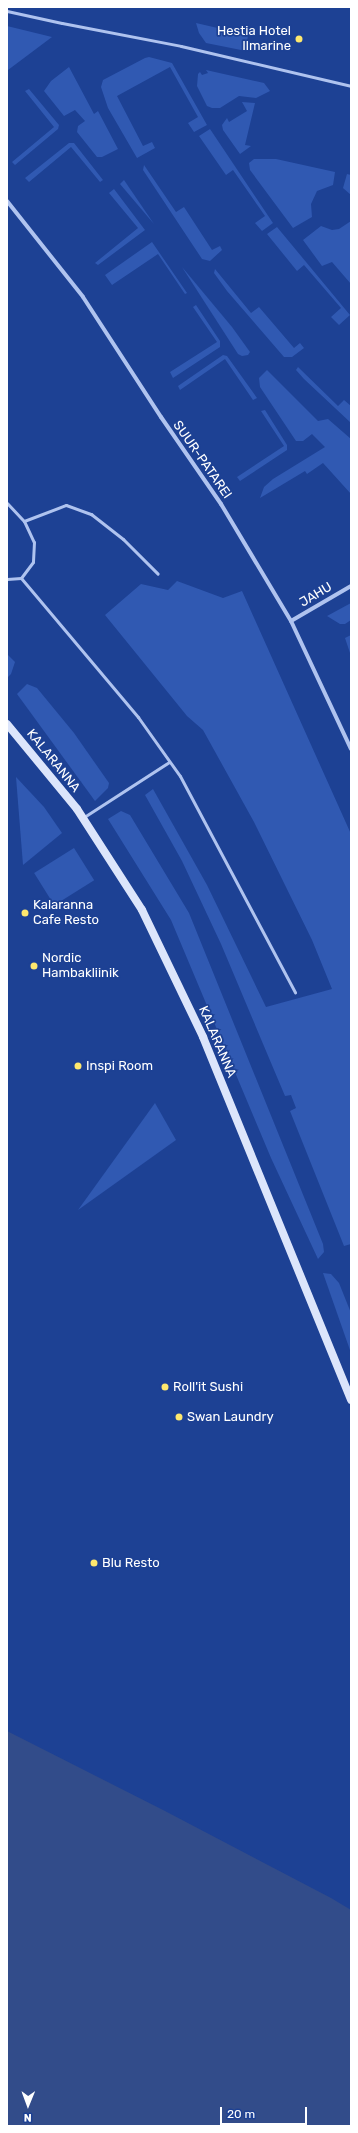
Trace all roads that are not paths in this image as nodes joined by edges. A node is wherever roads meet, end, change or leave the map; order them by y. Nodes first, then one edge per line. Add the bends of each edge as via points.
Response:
1 (7, 10) edge
2 (351, 86) edge
3 (7, 201) edge
4 (7, 503) edge
5 (24, 521) junction
6 (158, 574) dead end
7 (21, 578) junction
8 (7, 579) edge
9 (351, 586) edge
10 (291, 621) junction
11 (7, 724) edge
12 (351, 749) edge
13 (169, 762) junction
14 (83, 818) junction
15 (295, 992) dead end
16 (351, 1400) edge

1 - 2 lane via 62,24 181,46
3 - 10 street, SUUR-PATAREI via 83,297 221,504
4 - 5 lane
5 - 6 lane via 66,505 91,514 122,539
5 - 7 lane via 34,542 33,562
7 - 8 lane
7 - 13 lane via 138,717
9 - 10 street, JAHU
10 - 12 street, SUUR-PATAREI
11 - 14 street, KALARANNA
13 - 14 lane
13 - 15 lane via 180,776
14 - 16 street, KALARANNA via 142,910 202,1037

